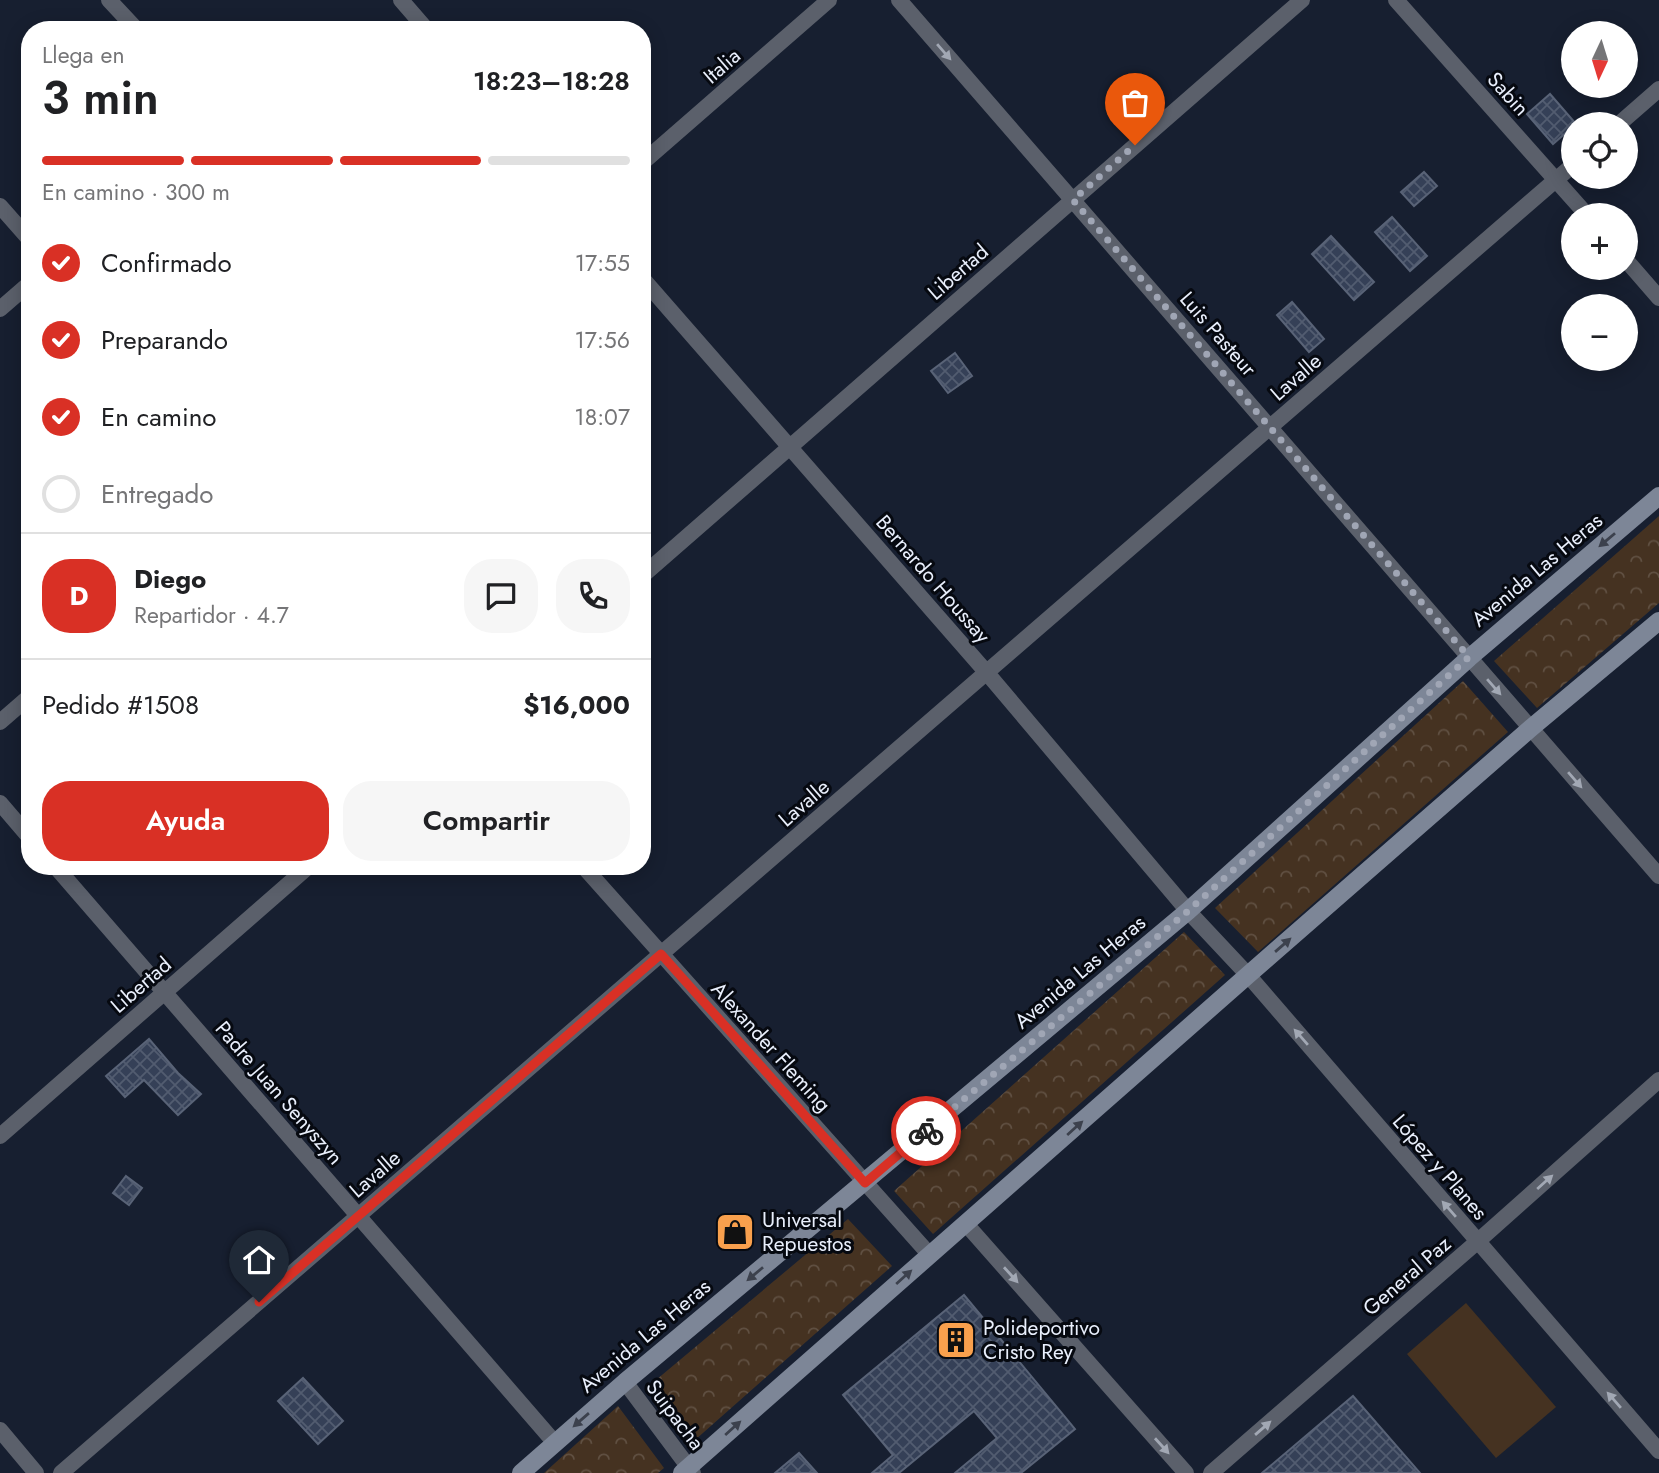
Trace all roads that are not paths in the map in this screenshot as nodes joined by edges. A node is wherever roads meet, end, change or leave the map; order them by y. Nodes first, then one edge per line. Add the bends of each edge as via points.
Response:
1 (109, 0) edge
2 (401, 0) edge
3 (829, 0) edge
4 (900, 0) edge
5 (1302, 0) edge
6 (1396, 0) edge
7 (129, 21) edge
8 (419, 21) edge
9 (1659, 89) edge
10 (1633, 112) edge
11 (651, 155) edge
12 (1561, 176) edge
13 (1556, 180) junction
14 (1073, 200) junction
15 (1576, 203) edge
16 (0, 206) edge
17 (21, 230) edge
18 (1638, 274) edge
19 (651, 288) edge
20 (21, 291) edge
21 (1659, 298) edge
22 (0, 309) edge
23 (1271, 427) junction
24 (789, 447) junction
25 (1659, 496) edge
26 (651, 568) edge
27 (1659, 621) edge
28 (1469, 657) junction
29 (987, 673) junction
30 (21, 704) edge
31 (0, 722) edge
32 (1531, 728) junction
33 (0, 803) edge
34 (21, 828) edge
35 (63, 875) edge
36 (299, 875) edge
37 (591, 875) edge
38 (1659, 876) edge
39 (1188, 911) junction
40 (661, 954) junction
41 (1248, 975) junction
42 (164, 993) junction
43 (1659, 1080) edge
44 (0, 1136) edge
45 (865, 1183) junction
46 (358, 1216) junction
47 (966, 1224) junction
48 (1478, 1242) junction
49 (929, 1254) junction
50 (625, 1382) junction
51 (0, 1430) edge
52 (555, 1443) junction
53 (1659, 1451) edge
54 (688, 1471) edge
55 (36, 1473) edge
56 (61, 1473) edge
57 (521, 1473) edge
58 (1186, 1473) edge
59 (1211, 1473) edge

1 - 7 street
2 - 8 street
3 - 11 street, Italia
4 -> 14 street, Luis Pasteur
5 - 14 street, Libertad
6 - 13 street, Sabin
9 - 10 street
12 - 13 street, Lavalle
13 - 15 street, Sabin
13 - 23 street, Lavalle
14 - 23 street, Luis Pasteur
14 - 24 street, Libertad
16 - 17 street
18 - 21 street
19 - 24 street, Bernardo Houssay
20 - 22 street
23 - 28 street, Luis Pasteur
23 - 29 street, Lavalle
24 - 26 street, Libertad
24 - 29 street, Bernardo Houssay
25 -> 28 main road, Avenida Las Heras
27 - 32 main road
28 -> 32 street, Luis Pasteur
28 - 39 main road, Avenida Las Heras
29 - 39 street, Bernardo Houssay
29 - 40 street, Lavalle
30 - 31 street
32 -> 38 street, Luis Pasteur
41 -> 32 main road
33 - 34 street
35 - 42 street, Padre Juan Senyszyn
36 - 42 street, Libertad
37 - 40 street, Alexander Fleming
39 - 41 street, López y Planes
39 - 45 main road, Avenida Las Heras
40 - 45 street, Alexander Fleming
40 - 46 street, Lavalle
47 -> 41 main road
48 -> 41 street, López y Planes
42 - 44 street, Libertad
42 - 46 street, Padre Juan Senyszyn
48 -> 43 street, General Paz
45 - 49 street, Alexander Fleming
45 -> 50 main road, Avenida Las Heras
46 - 52 street, Padre Juan Senyszyn
46 - 56 street, Lavalle
47 - 49 main road
47 -> 58 street
53 -> 48 street, López y Planes
59 -> 48 street, General Paz
54 -> 49 main road
50 -> 52 main road, Avenida Las Heras
50 - 54 street, Suipacha
51 - 55 street
52 - 57 main road, Avenida Las Heras

